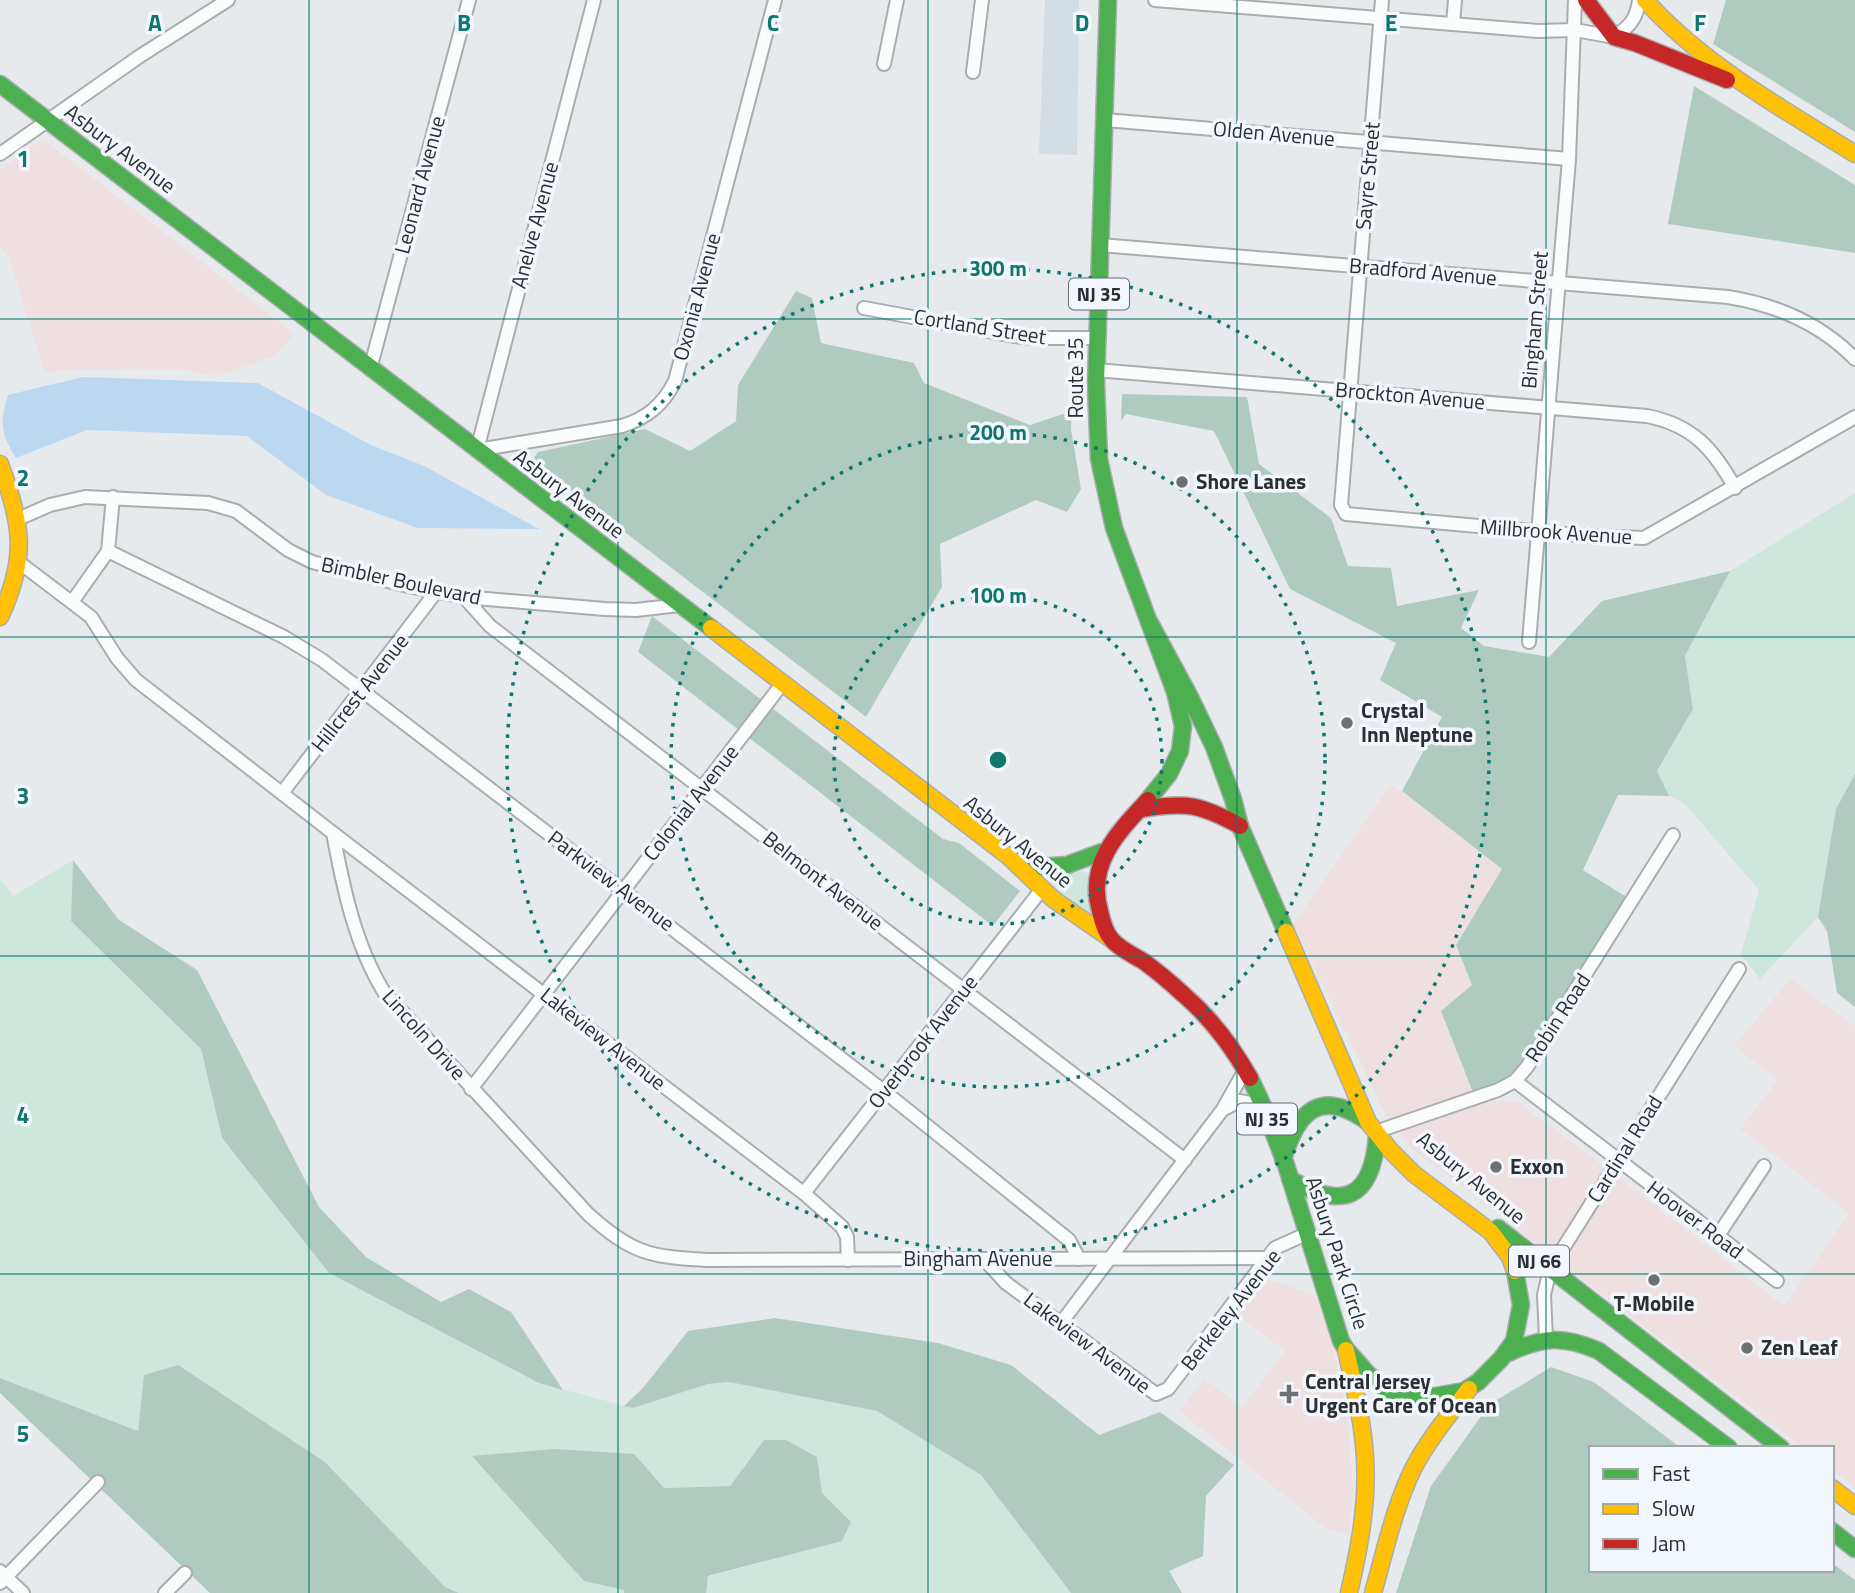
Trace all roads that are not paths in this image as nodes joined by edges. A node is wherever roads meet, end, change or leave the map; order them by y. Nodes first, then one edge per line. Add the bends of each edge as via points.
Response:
1 (228, 0) edge
2 (469, 0) edge
3 (594, 0) edge
4 (775, 0) edge
5 (897, 0) edge
6 (982, 0) edge
7 (1108, 0) edge
8 (1154, 0) edge
9 (1382, 0) edge
10 (1455, 0) edge
11 (1575, 0) edge
12 (1586, 0) edge
13 (1639, 0) edge
14 (1645, 0) edge
15 (1380, 18) junction
16 (1453, 24) junction
17 (1575, 30) junction
18 (1615, 37) junction
19 (884, 64) dead end
20 (973, 72) dead end
21 (0, 84) edge
22 (1761, 94) junction
23 (47, 120) junction
24 (1105, 120) junction
25 (1370, 143) junction
26 (0, 154) edge
27 (1855, 154) edge
28 (1569, 159) junction
29 (1100, 245) junction
30 (1360, 267) junction
31 (1559, 283) junction
32 (864, 308) dead end
33 (1097, 338) junction
34 (1855, 359) edge
35 (370, 369) junction
36 (1096, 370) junction
37 (1350, 391) junction
38 (1549, 407) junction
39 (1855, 417) edge
40 (477, 450) junction
41 (0, 464) edge
42 (1735, 488) junction
43 (113, 497) junction
44 (1351, 516) joint
45 (18, 519) junction
46 (1539, 531) junction
47 (108, 551) junction
48 (20, 563) junction
49 (436, 592) junction
50 (464, 597) junction
51 (72, 602) junction
52 (679, 605) junction
53 (0, 617) edge
54 (1150, 623) junction
55 (1529, 642) dead end
56 (782, 684) junction
57 (362, 690) junction
58 (702, 788) junction
59 (282, 793) junction
60 (1142, 809) junction
61 (1240, 826) junction
62 (333, 833) junction
63 (1673, 835) dead end
64 (1102, 852) junction
65 (1023, 868) junction
66 (1042, 889) junction
67 (624, 891) junction
68 (1111, 939) junction
69 (1739, 969) dead end
70 (964, 989) junction
71 (544, 994) junction
72 (1245, 1070) junction
73 (1515, 1081) junction
74 (471, 1088) junction
75 (885, 1092) junction
76 (1262, 1105) junction
77 (1223, 1109) junction
78 (1377, 1129) junction
79 (1283, 1159) junction
80 (1185, 1160) junction
81 (1618, 1161) junction
82 (1764, 1166) dead end
83 (1290, 1179) junction
84 (804, 1193) junction
85 (1306, 1234) junction
86 (1717, 1237) junction
87 (1109, 1258) junction
88 (1266, 1258) junction
89 (984, 1259) junction
90 (1079, 1259) junction
91 (848, 1260) junction
92 (1550, 1269) junction
93 (1777, 1282) dead end
94 (1061, 1323) junction
95 (1546, 1339) junction
96 (1346, 1349) junction
97 (1508, 1353) junction
98 (1469, 1389) junction
99 (1161, 1394) joint
100 (1726, 1446) edge
101 (1777, 1446) edge
102 (98, 1482) dead end
103 (1834, 1490) edge
104 (1855, 1506) edge
105 (1834, 1533) edge
106 (1855, 1549) edge
107 (185, 1573) dead end
108 (2, 1577) edge
109 (23, 1593) edge
110 (165, 1593) edge
111 (1349, 1593) edge
112 (1373, 1593) edge

1 - 23 street
2 - 35 street, Leonard Avenue
3 - 40 street, Anelve Avenue
4 - 40 street, Oxonia Avenue via 670,392 653,411 622,426
5 - 19 street
6 - 20 street
7 - 24 main road, Route 35 / NJ 35
8 - 15 street
9 - 15 street, Sayre Street
10 - 16 street
11 - 17 street, Bingham Street
12 - 18 main road
13 - 18 street via 1633,21
14 - 22 main road via 1678,35
15 - 16 street
15 - 25 street, Sayre Street
16 - 17 street
17 - 18 street
17 - 28 street, Bingham Street
18 - 22 main road
21 - 23 main road, Asbury Avenue
22 - 27 main road
23 - 26 street
23 - 35 main road, Asbury Avenue
24 - 25 street, Olden Avenue
24 - 29 main road, Route 35 / NJ 35
25 - 28 street, Olden Avenue
25 - 30 street, Sayre Street
28 - 31 street, Bingham Street
29 - 30 street, Bradford Avenue
29 - 33 main road, Route 35 / NJ 35
30 - 31 street, Bradford Avenue
30 - 37 street, Sayre Street
31 - 34 street, Bradford Avenue via 1751,301 1802,320
31 - 38 street, Bingham Street
32 - 33 street, Cortland Street via 1025,337
33 - 36 main road, Route 35 / NJ 35
35 - 40 main road, Asbury Avenue
36 - 37 street, Brockton Avenue
36 - 54 main road, Route 35 / NJ 35 via 1097,442 1109,516
37 - 38 street, Brockton Avenue
37 - 44 street, Sayre Street via 1341,505
38 - 42 street, Brockton Avenue via 1647,415 1675,424 1713,452
38 - 46 street, Bingham Street
39 - 42 street, Millbrook Avenue
40 - 52 main road, Asbury Avenue
41 - 45 main road
42 - 46 street, Millbrook Avenue via 1644,538
43 - 45 street, Bimbler Boulevard via 67,500
43 - 47 street
43 - 49 street, Bimbler Boulevard via 223,506 312,562
44 - 46 street, Millbrook Avenue
45 - 48 main road
46 - 55 street, Bingham Street
47 - 51 street
47 - 57 street, Parkview Avenue via 284,637
48 - 51 street
48 - 53 main road
49 - 50 street, Bimbler Boulevard
49 - 57 street, Hillcrest Avenue
50 - 52 street, Bimbler Boulevard via 605,609
50 - 58 street, Belmont Avenue via 490,626
51 - 59 street via 91,617 136,680
52 - 56 main road, Asbury Avenue
54 - 60 main road, NJ 35 via 1183,727 1179,753
54 - 61 main road, NJ 35 via 1214,746
56 - 58 street, Colonial Avenue
56 - 65 main road, Asbury Avenue
57 - 59 street, Hillcrest Avenue
57 - 67 street, Parkview Avenue
58 - 67 street, Colonial Avenue
58 - 70 street, Belmont Avenue
59 - 62 street
60 - 61 main road via 1196,804
60 - 64 main road, NJ 35
61 - 78 main road, Asbury Park Circle / NJ 35 via 1333,1041
62 - 71 street, Lakeview Avenue
62 - 74 street, Lincoln Drive via 341,875 374,976
63 - 73 street, Robin Road
64 - 65 main road via 1067,865
64 - 68 main road via 1096,895
65 - 66 main road, Asbury Avenue
66 - 68 main road, Asbury Avenue
66 - 70 street, Overbrook Avenue
67 - 71 street, Colonial Avenue
67 - 75 street, Parkview Avenue
68 - 72 main road, Asbury Park Circle / NJ 35 via 1189,998 1220,1031
69 - 81 street, Cardinal Road
70 - 75 street, Overbrook Avenue
70 - 80 street, Belmont Avenue
71 - 74 street, Colonial Avenue
71 - 84 street, Lakeview Avenue
72 - 76 main road, Asbury Park Circle / NJ 35
72 - 77 street
73 - 78 street, Robin Road
73 - 81 street, Hoover Road
74 - 91 street, Lincoln Drive via 588,1214 635,1249 669,1258
75 - 84 street, Overbrook Avenue
75 - 90 street, Parkview Avenue via 1069,1240
76 - 77 street via 1239,1101
76 - 79 main road, Asbury Park Circle / NJ 35
77 - 80 street
78 - 79 main road via 1345,1108 1318,1106 1295,1126
78 - 83 main road via 1376,1160 1362,1186 1346,1195 1327,1197
78 - 92 main road, Asbury Avenue / NJ 66
78 - 97 main road, Asbury Park Circle / NJ 35 via 1415,1174 1501,1242 1519,1283 1519,1322
79 - 83 main road, Asbury Park Circle / NJ 35
80 - 87 street
81 - 86 street, Hoover Road
81 - 92 street, Cardinal Road
82 - 86 street
83 - 85 main road, Asbury Park Circle / NJ 35
84 - 91 street, Lakeview Avenue via 842,1227 848,1237
85 - 88 street, Berkeley Avenue via 1275,1248
85 - 96 main road, Asbury Park Circle / NJ 35
86 - 93 street, Hoover Road
87 - 88 street
87 - 90 street, Bingham Avenue
87 - 94 street
88 - 99 street, Berkeley Avenue
89 - 90 street, Bingham Avenue
89 - 91 street, Bingham Avenue
89 - 94 street, Lakeview Avenue via 1006,1283
92 - 95 street, Cardinal Road via 1544,1295
92 - 101 main road, Asbury Avenue / NJ 66
94 - 99 street, Lakeview Avenue
95 - 97 main road
95 - 100 main road via 1570,1340 1599,1351
96 - 98 main road, Asbury Park Circle via 1373,1381 1395,1393 1435,1397
96 - 111 main road, NJ 35 via 1363,1437 1365,1474 1362,1536
97 - 98 main road, Asbury Park Circle / NJ 35
98 - 112 main road, NJ 35 via 1412,1471
102 - 108 street
103 - 104 main road
105 - 106 main road
107 - 110 street
108 - 109 street

